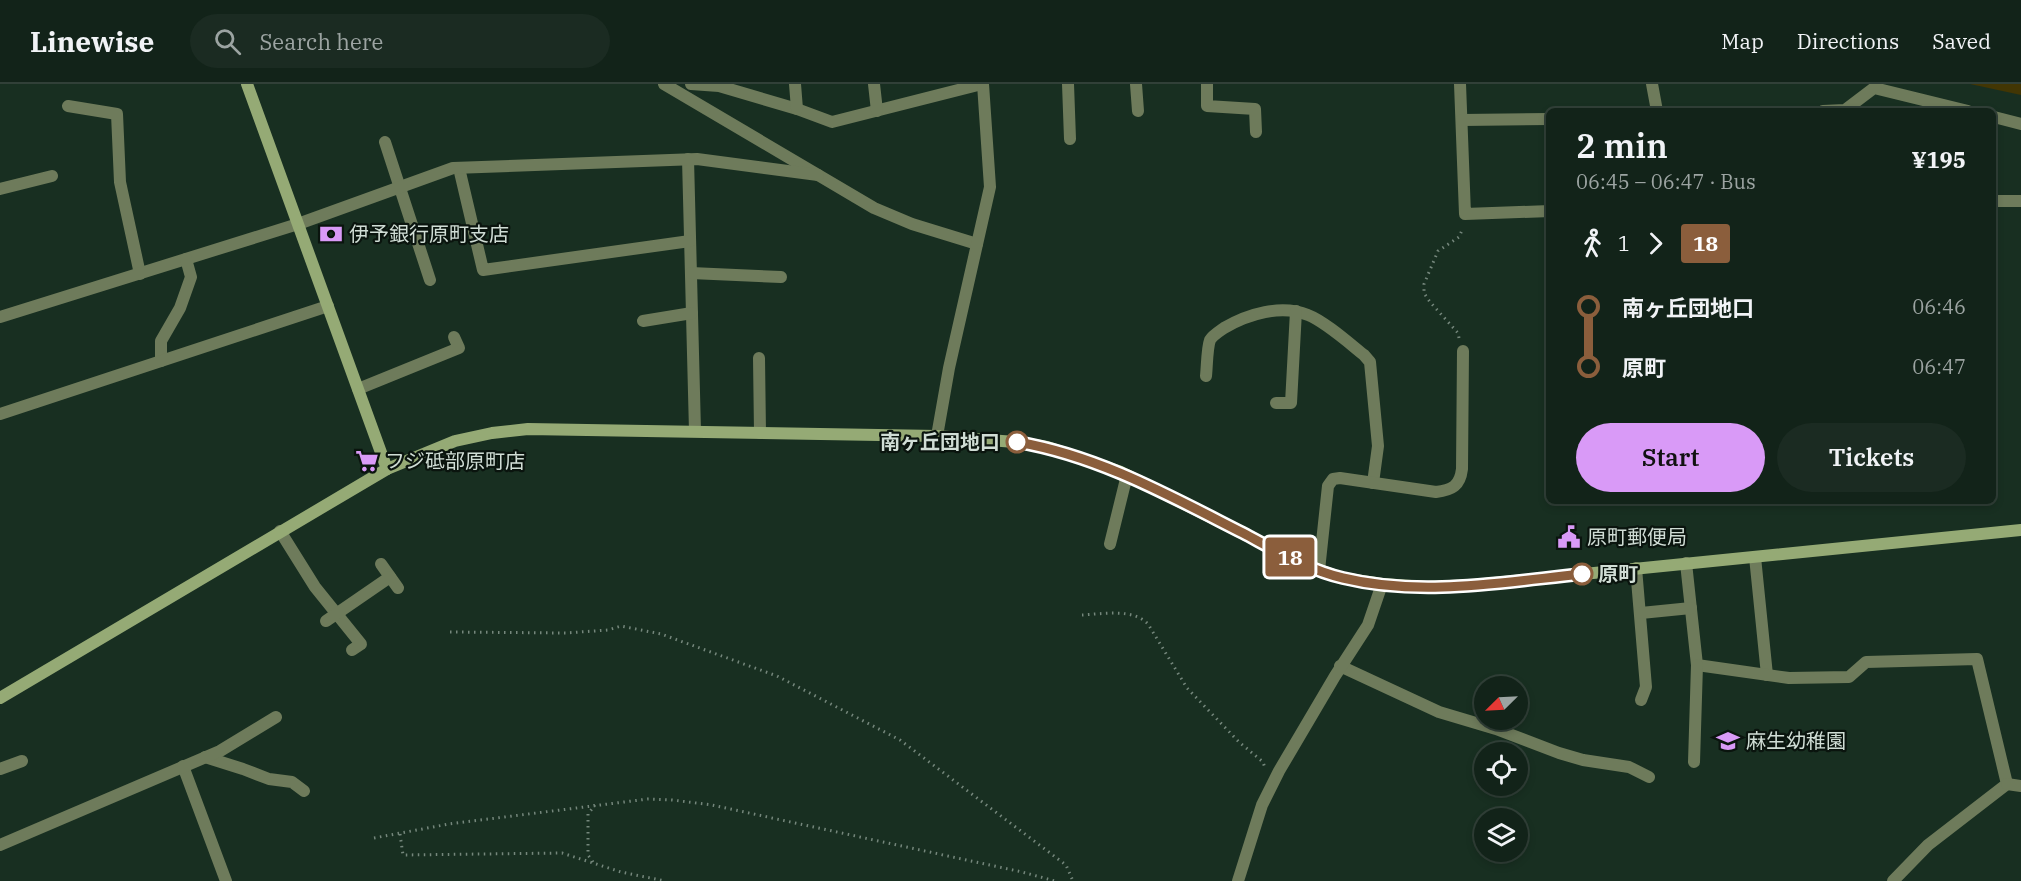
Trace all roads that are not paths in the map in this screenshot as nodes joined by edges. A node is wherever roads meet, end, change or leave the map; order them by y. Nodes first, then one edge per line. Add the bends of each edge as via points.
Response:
1 (247, 84) edge
2 (664, 84) edge
3 (691, 84) edge
4 (795, 84) edge
5 (874, 84) edge
6 (982, 84) edge
7 (1068, 84) edge
8 (1136, 84) edge
9 (1207, 84) edge
10 (1460, 84) edge
11 (1652, 84) edge
12 (68, 106) dead end
13 (1656, 108) edge
14 (1848, 108) edge
15 (1956, 108) edge
16 (797, 109) junction
17 (877, 111) junction
18 (1138, 111) dead end
19 (1996, 118) edge
20 (1546, 119) edge
21 (1462, 120) junction
22 (2021, 124) edge
23 (1256, 132) dead end
24 (1070, 139) dead end
25 (384, 142) dead end
26 (688, 159) junction
27 (459, 168) junction
28 (818, 175) junction
29 (52, 176) dead end
30 (400, 187) junction
31 (0, 189) edge
32 (1996, 201) edge
33 (2021, 201) edge
34 (1546, 211) edge
35 (298, 224) junction
36 (690, 240) junction
37 (977, 244) junction
38 (186, 259) junction
39 (691, 273) junction
40 (140, 274) junction
41 (781, 277) dead end
42 (430, 280) dead end
43 (328, 306) junction
44 (1296, 311) junction
45 (692, 313) junction
46 (0, 317) edge
47 (643, 321) dead end
48 (454, 337) dead end
49 (1463, 351) road end
50 (759, 358) dead end
51 (161, 361) junction
52 (1206, 376) dead end
53 (358, 388) junction
54 (1276, 403) dead end
55 (0, 414) edge
56 (695, 431) junction
57 (760, 433) junction
58 (937, 436) junction
59 (387, 469) junction
60 (1127, 475) junction
61 (1373, 483) junction
62 (2021, 530) edge
63 (280, 531) junction
64 (1110, 544) dead end
65 (1755, 556) junction
66 (381, 564) dead end
67 (1686, 564) junction
68 (1636, 568) junction
69 (1319, 570) junction
70 (390, 577) junction
71 (1382, 585) junction
72 (398, 588) dead end
73 (1691, 608) junction
74 (1641, 613) junction
75 (331, 617) junction
76 (352, 650) dead end
77 (1697, 665) junction
78 (1341, 666) junction
79 (1767, 675) junction
80 (0, 698) edge
81 (1641, 700) dead end
82 (276, 717) dead end
83 (205, 757) junction
84 (22, 761) dead end
85 (1694, 762) dead end
86 (183, 766) junction
87 (0, 769) edge
88 (1649, 777) dead end
89 (2007, 784) junction
90 (2021, 786) edge
91 (304, 791) dead end
92 (0, 845) edge
93 (226, 881) edge
94 (1238, 881) edge
95 (1893, 881) edge

1 - 35 street
2 - 28 street
3 - 16 street via 719,86
4 - 16 street
5 - 17 street
6 - 17 street
6 - 37 street via 990,187
7 - 24 street
8 - 18 street
9 - 23 street via 1208,106 1255,109
10 - 21 street
11 - 13 street
12 - 40 street via 117,114 120,182
14 - 15 street via 1874,88
16 - 17 street via 832,122
19 - 22 street
20 - 21 street
21 - 34 street via 1465,214
25 - 30 street
26 - 27 street
26 - 28 street
26 - 36 street
27 - 30 street
27 - 36 street via 483,270
28 - 37 street via 874,208
29 - 31 street
30 - 35 street
30 - 42 street
32 - 33 street
35 - 38 street
35 - 43 street
36 - 39 street
37 - 58 street
38 - 40 street
38 - 51 street via 191,277 180,308 161,341
39 - 41 street
39 - 45 street
40 - 46 street
43 - 51 street
43 - 53 street
44 - 52 street via 1257,314 1218,332 1210,339
44 - 54 street via 1291,403
44 - 61 street via 1311,316 1370,362 1378,446
45 - 47 street
45 - 56 street
48 - 53 street via 459,348
49 - 61 street via 1461,479 1449,491 1436,492
50 - 57 street
51 - 55 street
53 - 59 street
56 - 57 street
56 - 59 street via 528,429 492,433 454,441
57 - 58 street
58 - 60 street via 1047,447
59 - 63 street
60 - 64 street
60 - 69 street
61 - 69 street via 1340,478 1333,479 1328,486
62 - 65 street
63 - 75 street
63 - 80 street
65 - 67 street
65 - 79 street
66 - 70 street
67 - 68 street
67 - 73 street
68 - 71 street via 1474,585
68 - 74 street
69 - 71 street
70 - 72 street
70 - 75 street
71 - 78 street via 1368,625
73 - 74 street
73 - 77 street
74 - 81 street via 1646,687
75 - 76 street via 361,644
77 - 79 street
77 - 85 street
78 - 88 street via 1439,712 1575,758 1629,767
78 - 94 street via 1262,805
79 - 89 street via 1849,677 1866,662 1977,659
82 - 83 street
83 - 86 street
83 - 91 street via 268,779 292,782
84 - 87 street
86 - 92 street
86 - 93 street
89 - 90 street
89 - 95 street via 1928,845

